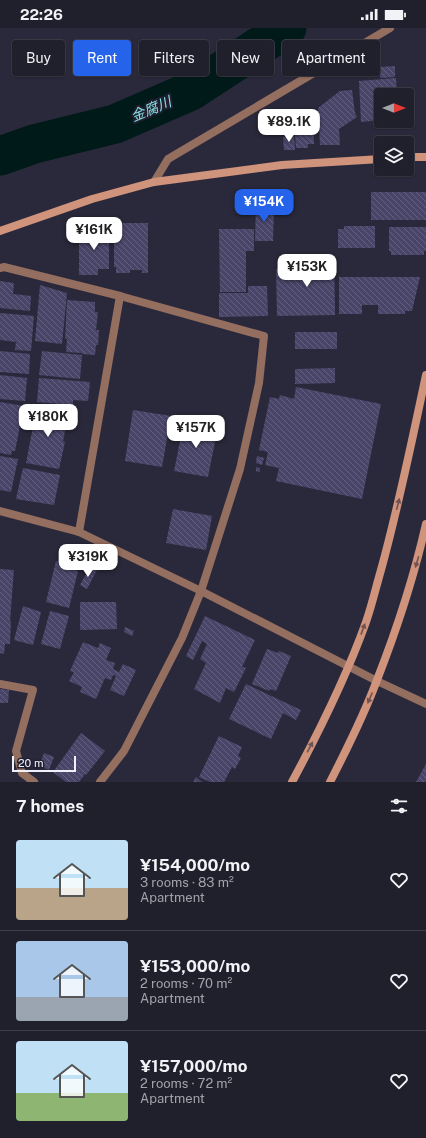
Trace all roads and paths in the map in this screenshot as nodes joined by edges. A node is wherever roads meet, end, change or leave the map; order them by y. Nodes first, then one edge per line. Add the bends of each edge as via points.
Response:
1 (390, 28) edge
2 (414, 157) edge
3 (426, 157) edge
4 (374, 159) edge
5 (154, 182) junction
6 (0, 231) edge
7 (0, 268) edge
8 (120, 296) junction
9 (426, 374) edge
10 (0, 511) edge
11 (426, 524) edge
12 (79, 532) junction
13 (201, 591) junction
14 (349, 667) junction
15 (377, 681) junction
16 (0, 684) edge
17 (426, 704) edge
18 (34, 782) edge
19 (100, 782) edge
20 (292, 782) edge
21 (330, 782) edge

1 - 5 street via 168,159
2 - 3 street
4 - 5 street via 282,166
5 - 6 street via 92,199
7 - 8 street via 4,266
8 - 12 street
8 - 13 street via 264,336 258,383 240,470
14 -> 9 street via 366,621 387,546
10 - 12 street
11 -> 15 street via 416,566
12 - 13 street
13 - 14 street
13 - 19 street via 182,638 124,751
14 - 15 street
20 -> 14 street via 323,724
15 - 17 street
15 -> 21 street
16 - 18 street via 33,690 16,751 22,773

